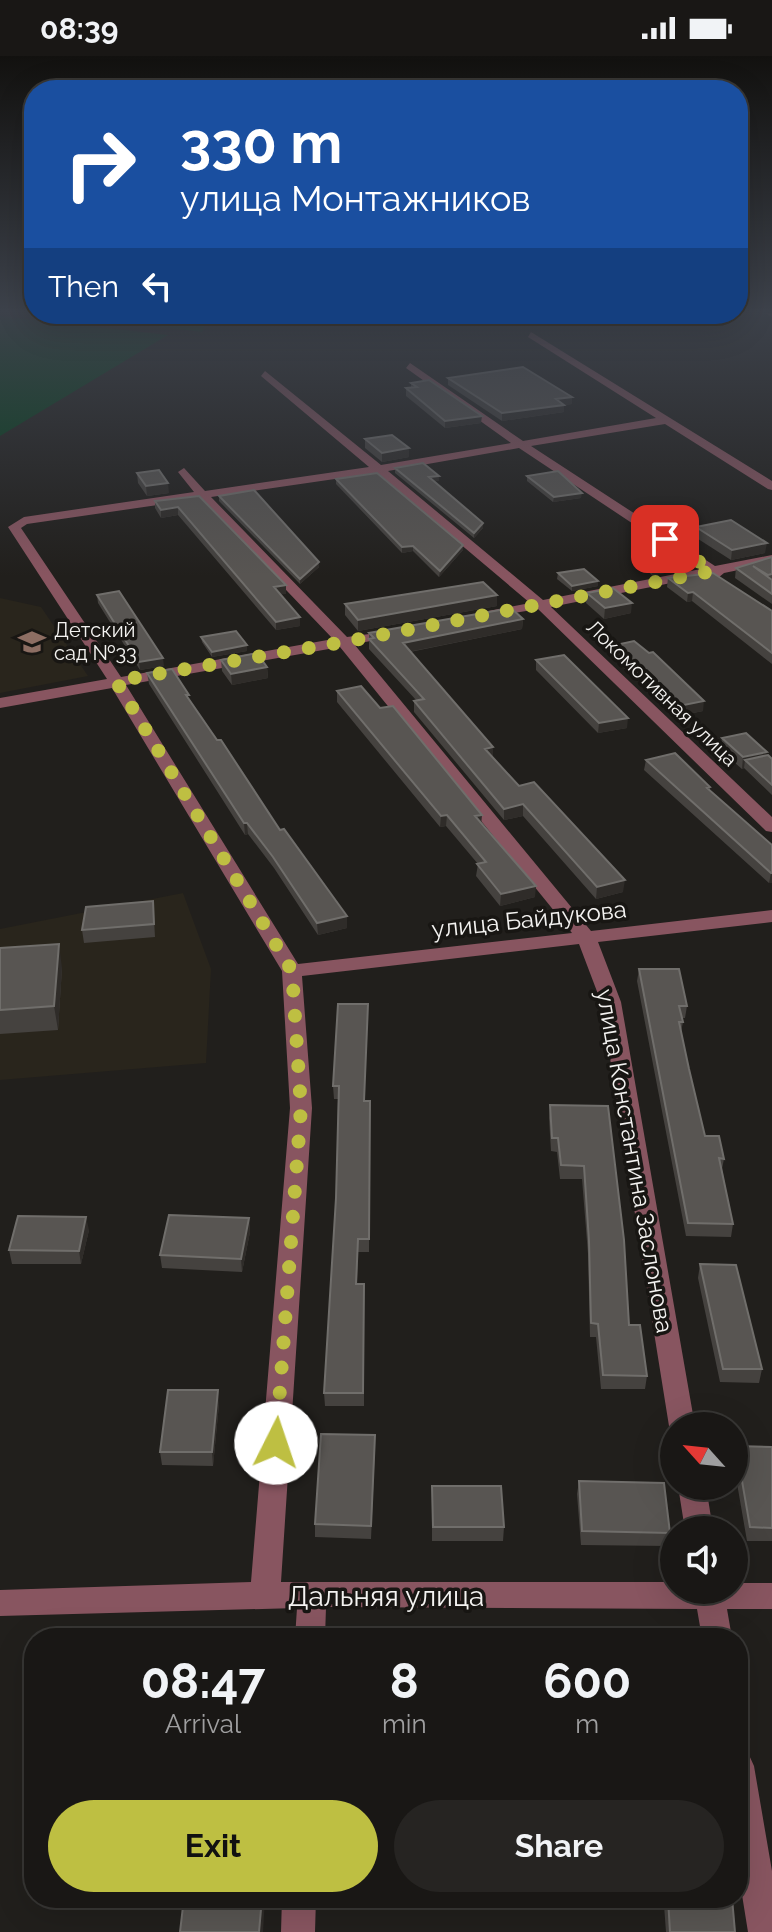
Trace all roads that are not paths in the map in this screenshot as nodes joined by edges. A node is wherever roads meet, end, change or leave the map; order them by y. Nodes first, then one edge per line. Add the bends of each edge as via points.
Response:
1 (297, 401) edge
2 (459, 401) edge
3 (635, 401) edge
4 (666, 420) junction
5 (520, 444) junction
6 (378, 469) junction
7 (184, 472) dead end
8 (772, 486) edge
9 (202, 495) junction
10 (772, 559) edge
11 (719, 575) junction
12 (541, 605) junction
13 (465, 619) edge
14 (404, 631) edge
15 (344, 642) junction
16 (116, 681) junction
17 (0, 703) edge
18 (772, 827) edge
19 (772, 916) edge
20 (587, 939) junction
21 (292, 971) junction
22 (680, 1412) edge
23 (312, 1594) junction
24 (660, 1594) edge
25 (265, 1595) junction
26 (748, 1595) edge
27 (772, 1596) edge
28 (0, 1603) edge
29 (712, 1604) edge
30 (310, 1628) edge
31 (715, 1628) edge
32 (748, 1827) edge
33 (299, 1908) edge
34 (298, 1932) edge
35 (765, 1932) edge

1 - 6 street, Локомотивная улица
2 - 5 street
3 - 4 street
4 - 5 street
4 - 8 street
5 - 6 street
5 - 11 street
6 - 9 street
6 - 12 street, Локомотивная улица
7 - 9 street, улица Константина Заслонова
9 - 15 street, улица Константина Заслонова
9 - 16 street via 24,521 14,527
10 - 11 street
11 - 12 street
12 - 13 street
12 - 18 street, Локомотивная улица
14 - 15 street
15 - 16 street
15 - 20 street, улица Константина Заслонова
16 - 17 street
16 - 21 street
19 - 20 street, улица Байдукова
20 - 21 street, улица Байдукова
20 - 22 street, улица Константина Заслонова via 611,1002
21 - 25 street via 301,1108
23 - 24 street, Дальняя улица
23 - 25 street, Дальняя улица
23 - 30 street
25 - 28 street, Дальняя улица
26 - 27 street, Дальняя улица
29 - 31 street
32 - 35 street
33 - 34 street

